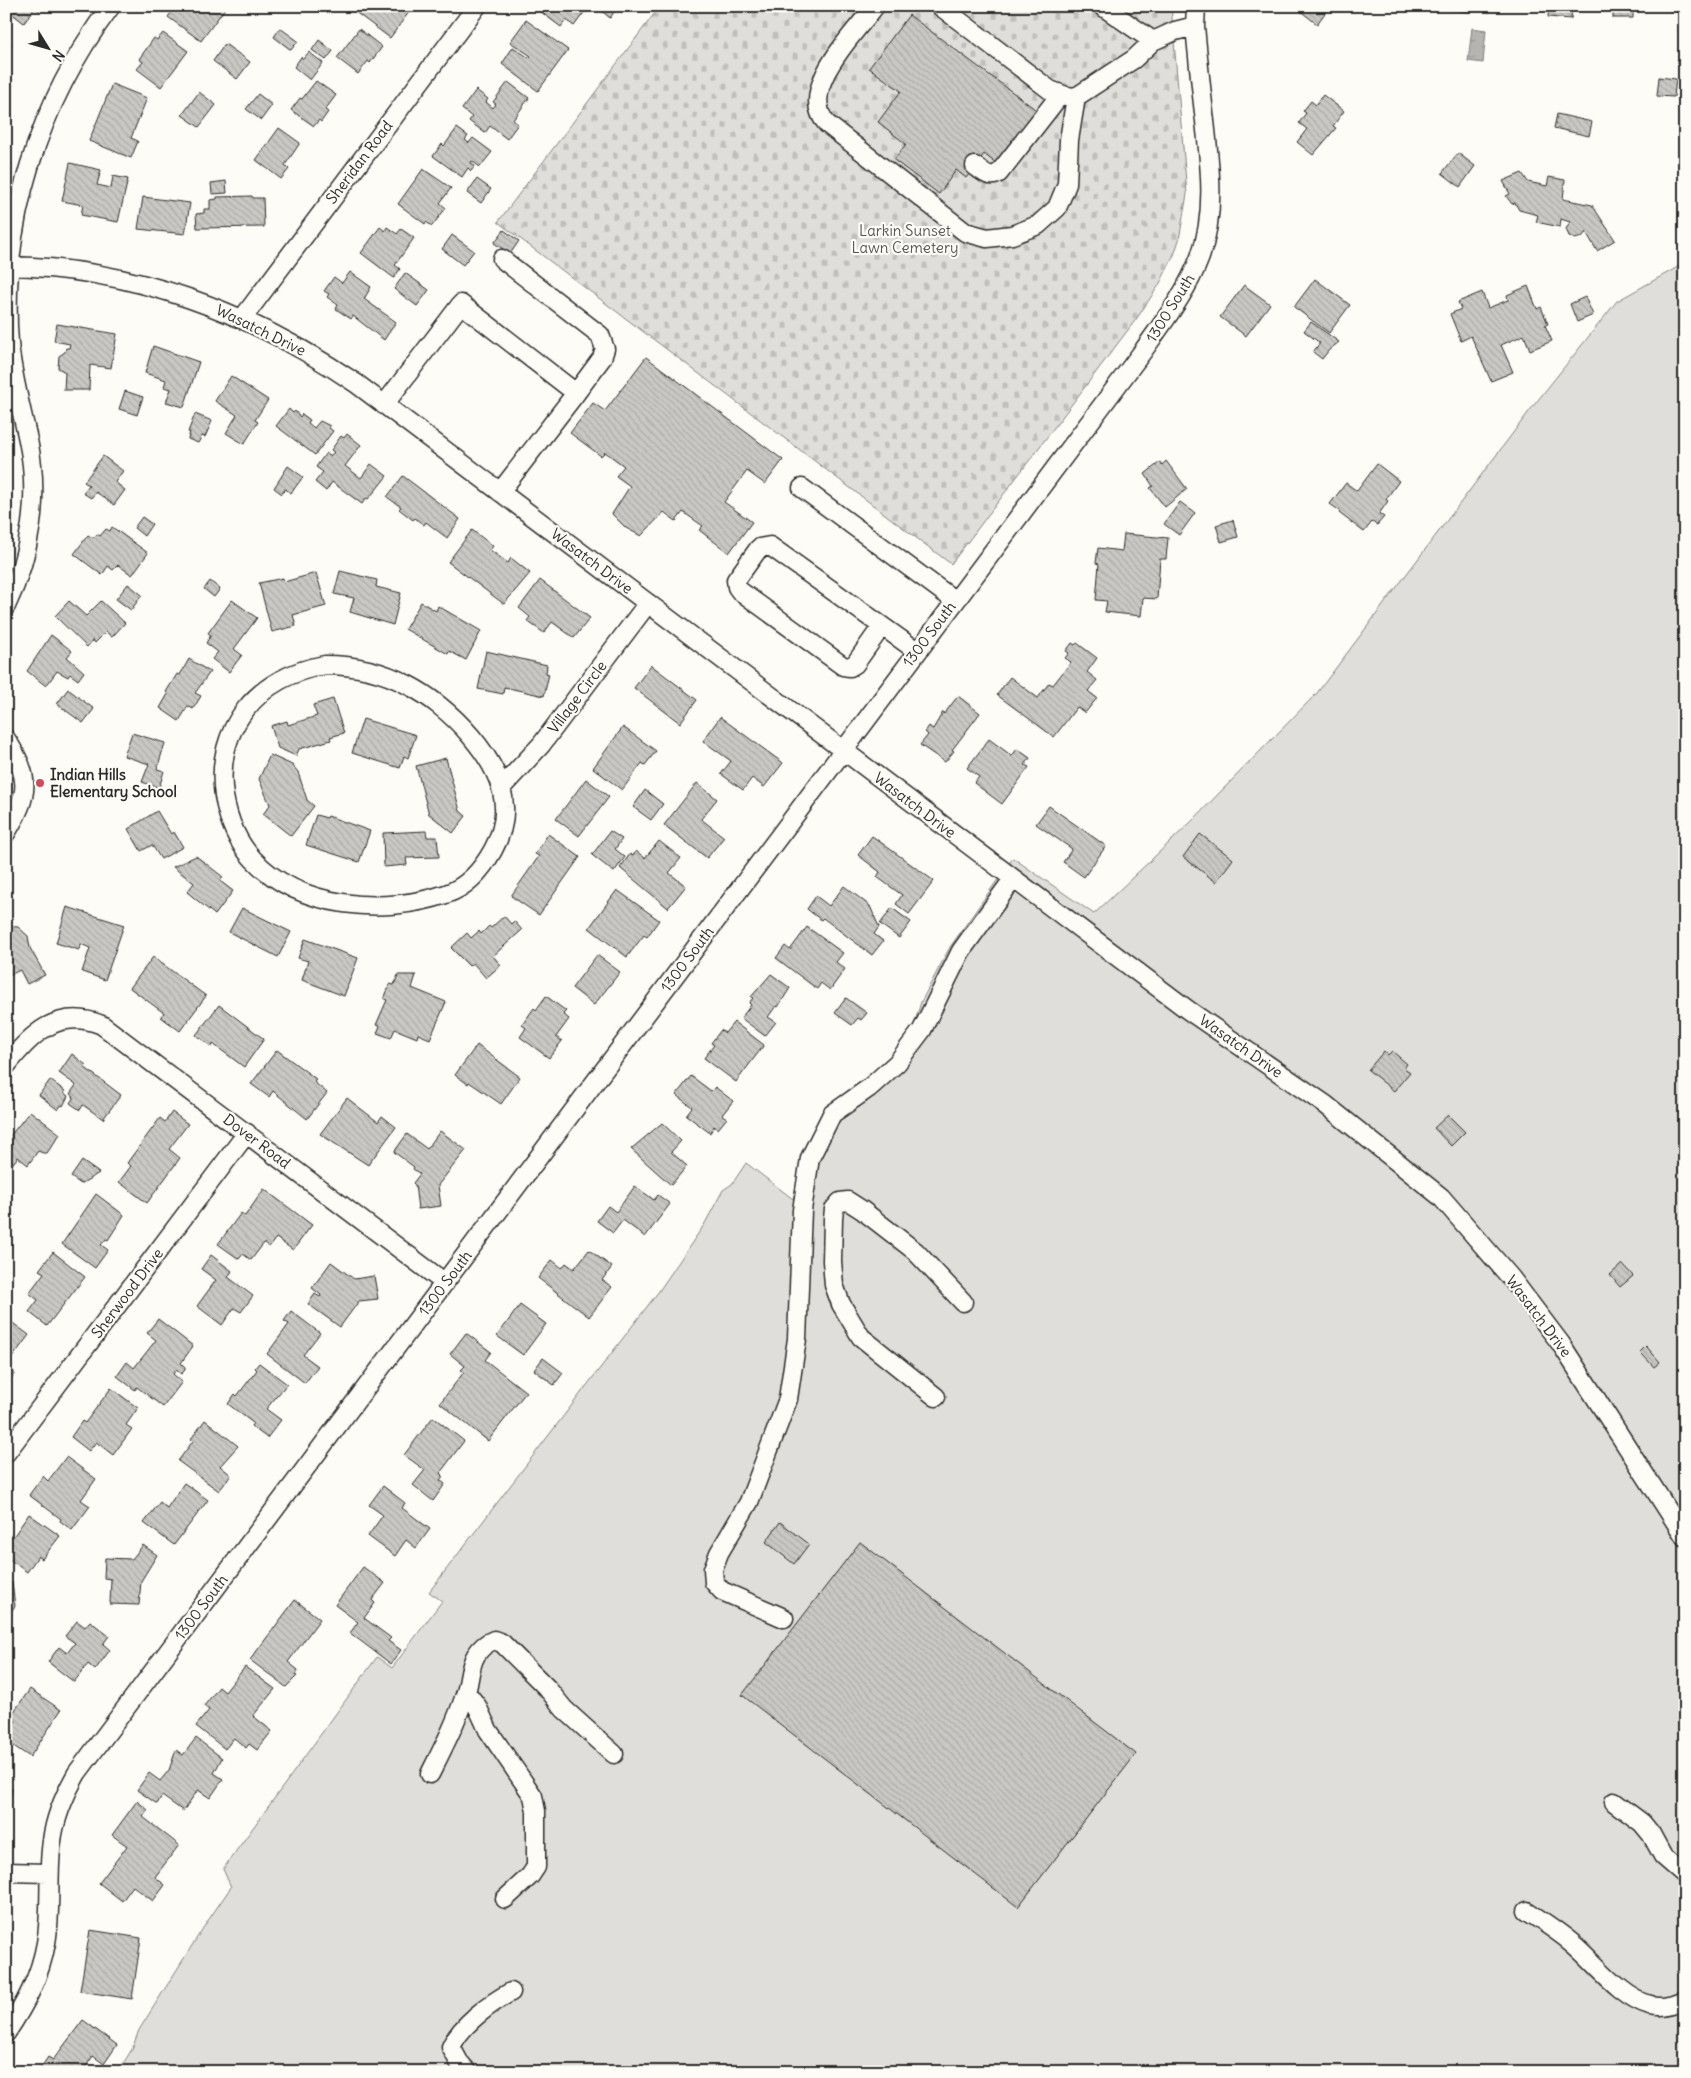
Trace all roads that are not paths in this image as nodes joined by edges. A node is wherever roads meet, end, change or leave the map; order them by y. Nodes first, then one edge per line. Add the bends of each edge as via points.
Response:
1 (111, 6) edge
2 (477, 6) edge
3 (875, 6) edge
4 (940, 6) edge
5 (1102, 6) edge
6 (1196, 6) edge
7 (1195, 26) junction
8 (1153, 41) junction
9 (1068, 96) junction
10 (975, 166) dead end
11 (502, 259) dead end
12 (8, 266) edge
13 (242, 318) junction
14 (576, 393) junction
15 (384, 404) junction
16 (802, 488) dead end
17 (500, 492) junction
18 (954, 600) junction
19 (648, 604) junction
20 (6, 606) edge
21 (882, 626) junction
22 (917, 651) junction
23 (6, 738) edge
24 (843, 751) junction
25 (501, 788) junction
26 (6, 833) edge
27 (1013, 879) junction
28 (6, 1066) edge
29 (247, 1133) junction
30 (445, 1283) junction
31 (963, 1302) dead end
32 (936, 1397) dead end
33 (6, 1453) edge
34 (1685, 1537) edge
35 (784, 1618) dead end
36 (466, 1692) junction
37 (614, 1754) dead end
38 (430, 1774) dead end
39 (1614, 1802) dead end
40 (6, 1872) edge
41 (50, 1872) junction
42 (1685, 1875) edge
43 (505, 1899) dead end
44 (1527, 1911) dead end
45 (511, 1992) dead end
46 (1685, 2000) edge
47 (6, 2033) edge
48 (468, 2072) edge

1 - 12 street via 64,78 41,130 23,182
2 - 13 street, Sheridan Road
3 - 9 street via 825,72 819,94 820,113 827,124 965,232 987,238 1012,235 1038,225 1057,208 1067,184
4 - 9 street via 1050,90
5 - 8 street
6 - 7 street, 1300 South
7 - 8 street
7 - 18 street, 1300 South via 1210,188 1206,235 1197,263 1181,297 1162,324
8 - 9 street via 1134,59
9 - 10 street via 1000,173 989,176
11 - 14 street via 600,335 605,349 602,358
12 - 13 street, Wasatch Drive via 105,275 174,293
12 - 20 street via 8,342 14,387 28,440 33,490 28,542 18,579
13 - 15 street, Wasatch Drive via 314,356
14 - 15 street via 461,304
14 - 17 street
15 - 17 street, Wasatch Drive
16 - 18 street
17 - 19 street, Wasatch Drive
18 - 22 street, 1300 South
19 - 24 street, Wasatch Drive
19 - 25 street, Village Circle via 540,746
21 - 21 street via 770,546 759,548 736,580 740,590 843,666 855,664
21 - 22 street
22 - 24 street, 1300 South
23 - 26 street via 23,768 25,781 20,808
24 - 27 street, Wasatch Drive
24 - 30 street, 1300 South
25 - 25 street via 504,806 501,831 489,858 466,884 432,899 364,906 299,890 252,859 232,825 226,806 223,762 228,740 238,721 265,689 303,668 345,665 389,676 442,707 474,741
27 - 34 street, Wasatch Drive via 1188,1010 1326,1105 1441,1197 1511,1278 1561,1344
27 - 35 street via 961,951 922,1030 897,1063 832,1114 810,1158 802,1210 797,1339 788,1398 749,1502 713,1569 714,1582 722,1591
28 - 29 street, Dover Road via 32,1036 51,1024 83,1020 102,1025
29 - 30 street, Dover Road
29 - 33 street, Sherwood Drive
30 - 41 street, 1300 South via 77,1773 55,1823
31 - 32 street via 915,1251 862,1210 848,1201 840,1202 834,1209 832,1261 834,1285 841,1304 861,1337
36 - 37 street via 470,1668 482,1647 494,1640 502,1643 564,1709
36 - 38 street
36 - 43 street via 533,1796 536,1811 536,1867
39 - 42 street via 1642,1823 1663,1856
40 - 41 street
41 - 47 street, 1300 South via 49,1919 41,1966 21,2011
44 - 46 street via 1571,1942 1606,1976 1637,1999 1658,2006
45 - 48 street via 482,2011 455,2038 451,2047 458,2062

